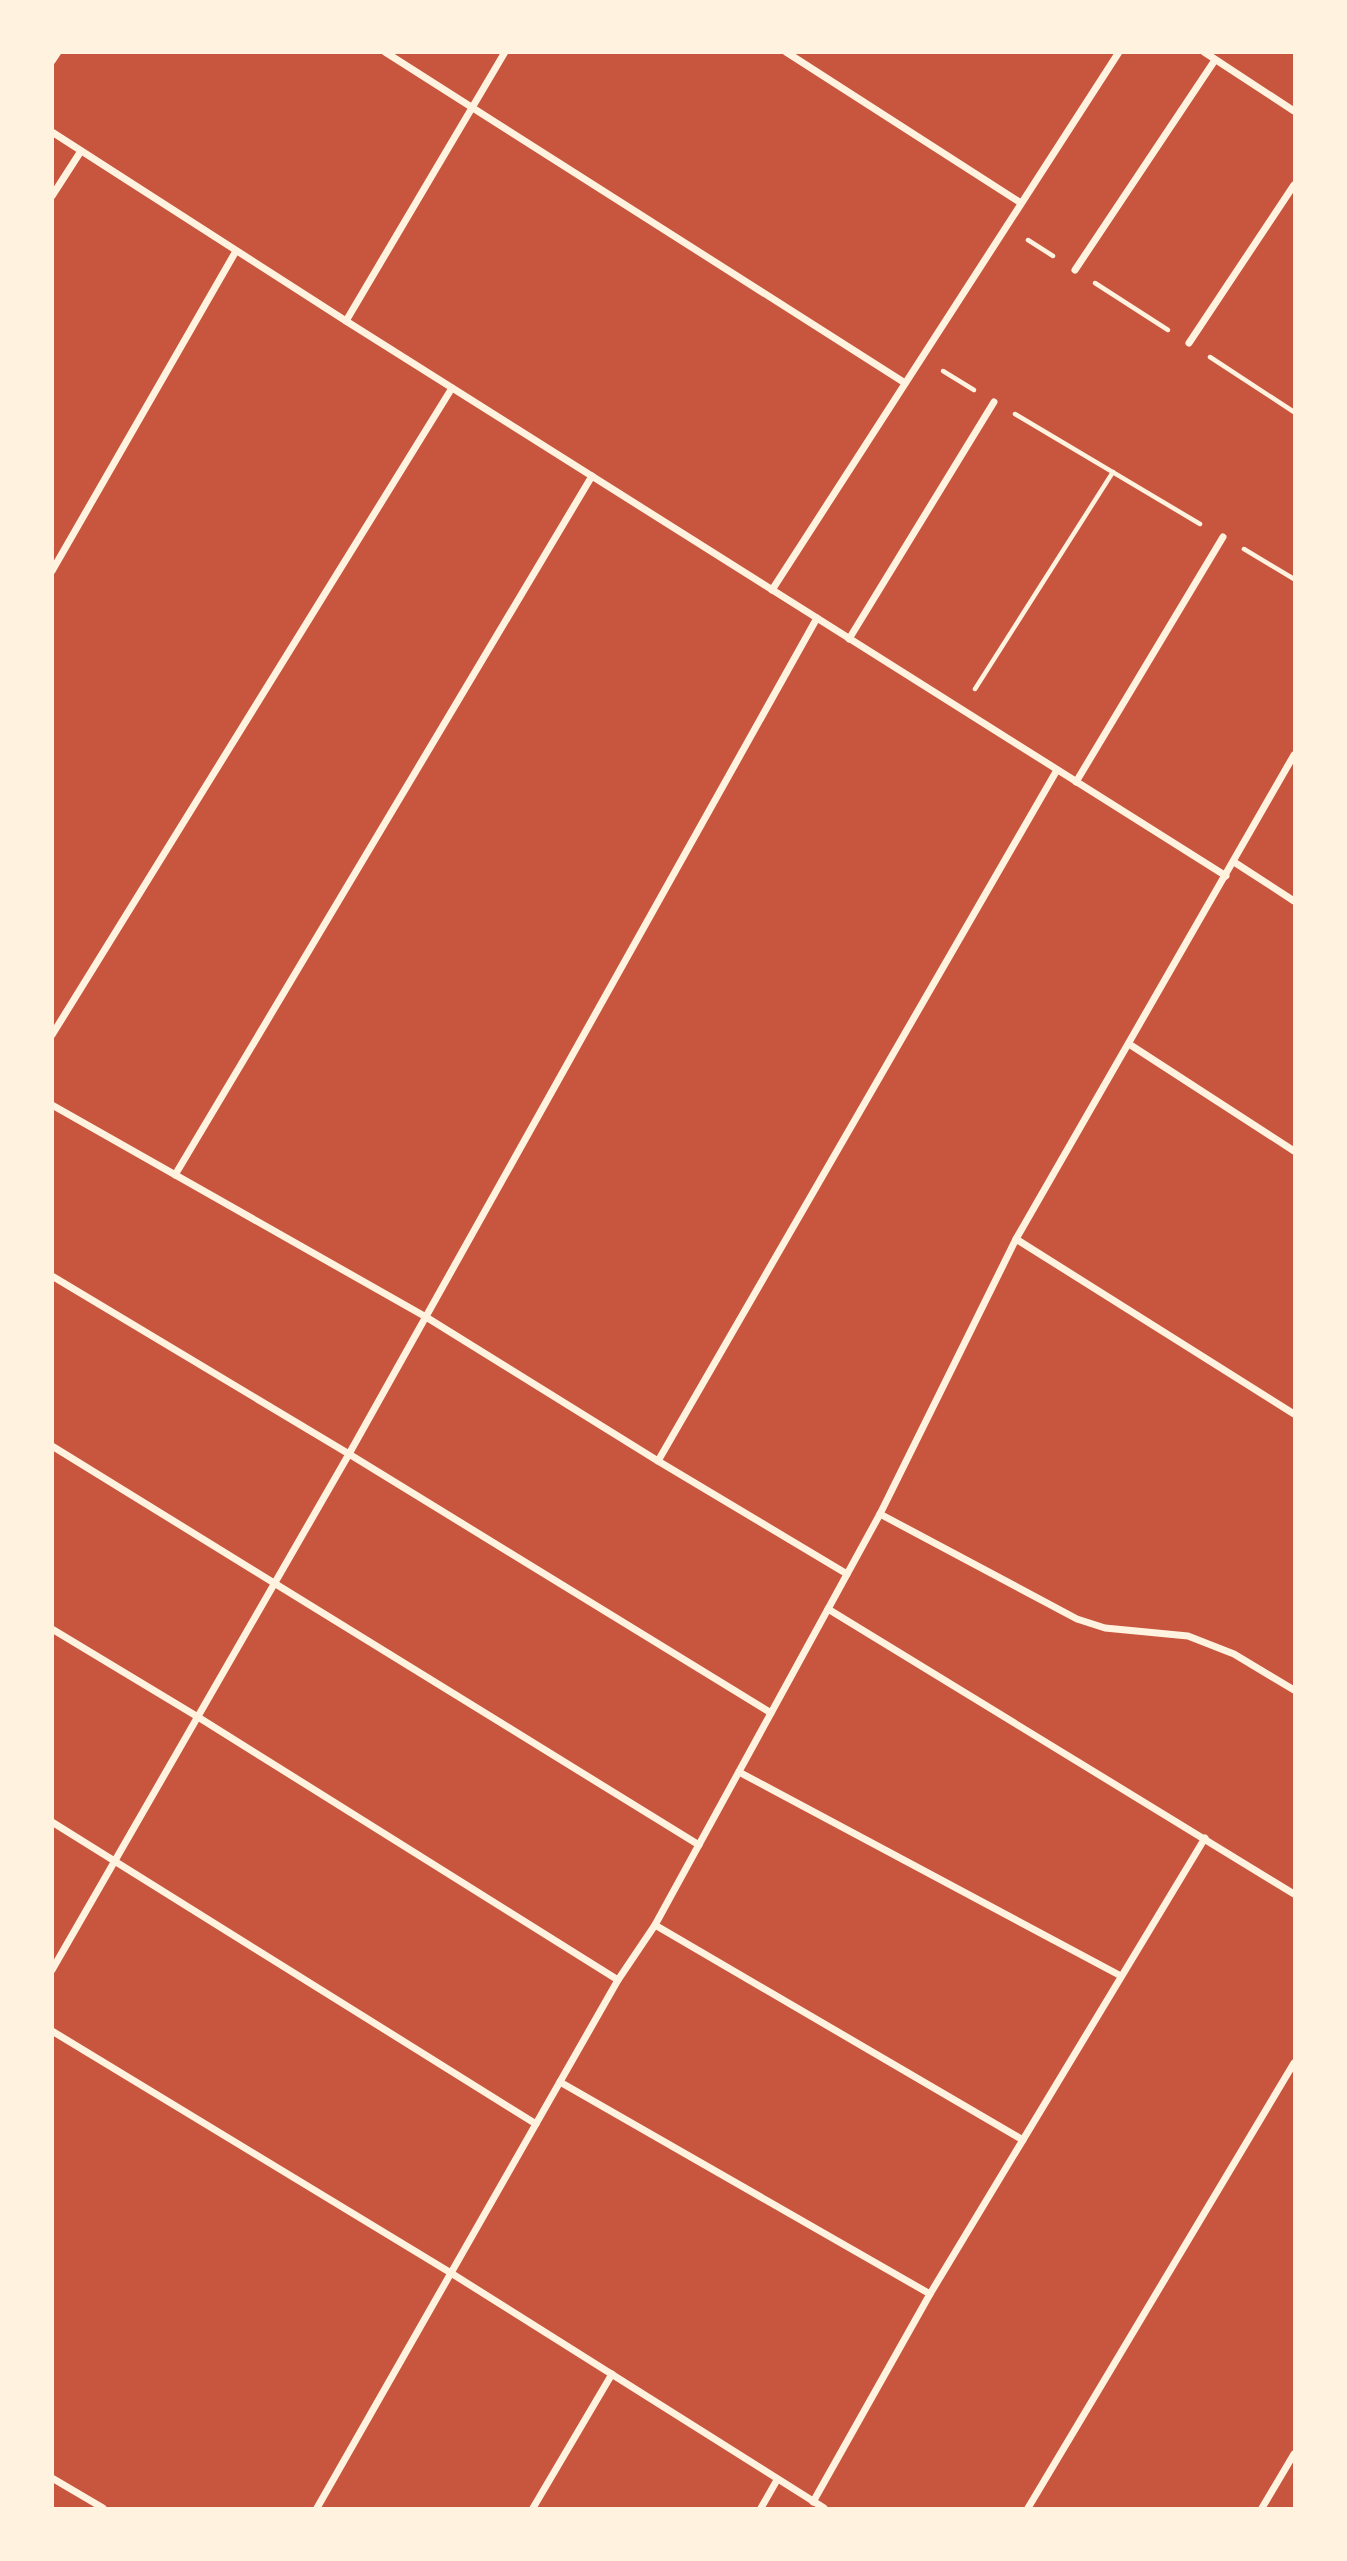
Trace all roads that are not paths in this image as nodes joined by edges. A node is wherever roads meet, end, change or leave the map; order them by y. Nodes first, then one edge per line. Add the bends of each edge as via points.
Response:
1 (58, 52) edge
2 (385, 52) edge
3 (505, 52) edge
4 (786, 52) edge
5 (1119, 52) edge
6 (1204, 52) edge
7 (1215, 60) junction
8 (52, 61) edge
9 (472, 108) junction
10 (1294, 111) edge
11 (52, 132) edge
12 (81, 150) junction
13 (1294, 185) edge
14 (52, 196) edge
15 (1021, 203) junction
16 (236, 251) junction
17 (1075, 270) road end
18 (345, 321) junction
19 (1189, 344) road end
20 (905, 383) junction
21 (452, 388) junction
22 (994, 402) road end
23 (592, 476) junction
24 (1223, 537) road end
25 (52, 571) edge
26 (772, 590) junction
27 (817, 618) junction
28 (849, 639) junction
29 (1294, 755) edge
30 (1056, 770) junction
31 (1076, 782) junction
32 (1234, 862) junction
33 (1226, 876) junction
34 (1294, 901) edge
35 (52, 1035) edge
36 (1129, 1044) junction
37 (52, 1105) edge
38 (1294, 1151) edge
39 (175, 1175) junction
40 (1016, 1239) junction
41 (52, 1276) edge
42 (426, 1317) junction
43 (1294, 1414) edge
44 (52, 1446) edge
45 (349, 1454) junction
46 (658, 1461) junction
47 (880, 1514) junction
48 (847, 1574) junction
49 (276, 1582) junction
50 (828, 1609) junction
51 (52, 1629) edge
52 (1294, 1690) edge
53 (771, 1713) junction
54 (198, 1717) junction
55 (739, 1772) junction
56 (52, 1822) edge
57 (1205, 1838) junction
58 (699, 1845) junction
59 (115, 1860) junction
60 (1294, 1894) edge
61 (655, 1925) junction
62 (52, 1970) edge
63 (1122, 1976) junction
64 (618, 1980) junction
65 (52, 2031) edge
66 (1294, 2063) edge
67 (560, 2082) junction
68 (536, 2124) junction
69 (1023, 2140) junction
70 (452, 2273) junction
71 (930, 2294) junction
72 (612, 2374) junction
73 (1294, 2454) edge
74 (52, 2478) edge
75 (777, 2480) junction
76 (813, 2502) junction
77 (103, 2508) edge
78 (317, 2508) edge
79 (533, 2508) edge
80 (761, 2508) edge
81 (824, 2508) edge
82 (1028, 2508) edge
83 (1262, 2508) edge

1 - 8 street
2 - 9 street
3 - 9 street
4 - 15 street
5 - 15 street
6 - 7 street
7 - 10 street
7 - 17 street
9 - 18 street
9 - 20 street
11 - 12 street
12 - 14 street
12 - 16 street
13 - 19 street
15 - 20 street
16 - 18 street
16 - 25 street
18 - 21 street
20 - 26 street
21 - 23 street
21 - 35 street
22 - 28 street
23 - 26 street
23 - 39 street
24 - 31 street
26 - 27 street
27 - 28 street
27 - 42 street
28 - 30 street
29 - 32 street
30 - 31 street
30 - 46 street
31 - 33 street
32 - 33 street
32 - 34 street
33 - 36 street
36 - 38 street
36 - 40 street
37 - 39 street
39 - 42 street
40 - 43 street
40 - 47 street
41 - 45 street
42 - 45 street
42 - 46 street
44 - 49 street
45 - 49 street
45 - 53 street
46 - 48 street
47 - 48 street
47 - 52 street via 1077,1619 1105,1628 1188,1636 1234,1654
48 - 50 street
49 - 54 street
49 - 58 street
50 - 53 street
50 - 57 street
51 - 54 street
53 - 55 street
54 - 59 street
54 - 64 street
55 - 58 street
55 - 63 street
56 - 59 street
57 - 60 street
57 - 63 street
58 - 61 street
59 - 62 street
59 - 68 street
61 - 64 street
61 - 69 street
63 - 69 street
64 - 67 street
65 - 70 street
66 - 82 street
67 - 68 street
67 - 71 street
68 - 70 street
69 - 71 street
70 - 72 street
70 - 78 street
71 - 76 street
72 - 75 street
72 - 79 street
73 - 83 street
74 - 77 street
75 - 76 street
75 - 80 street
76 - 81 street

